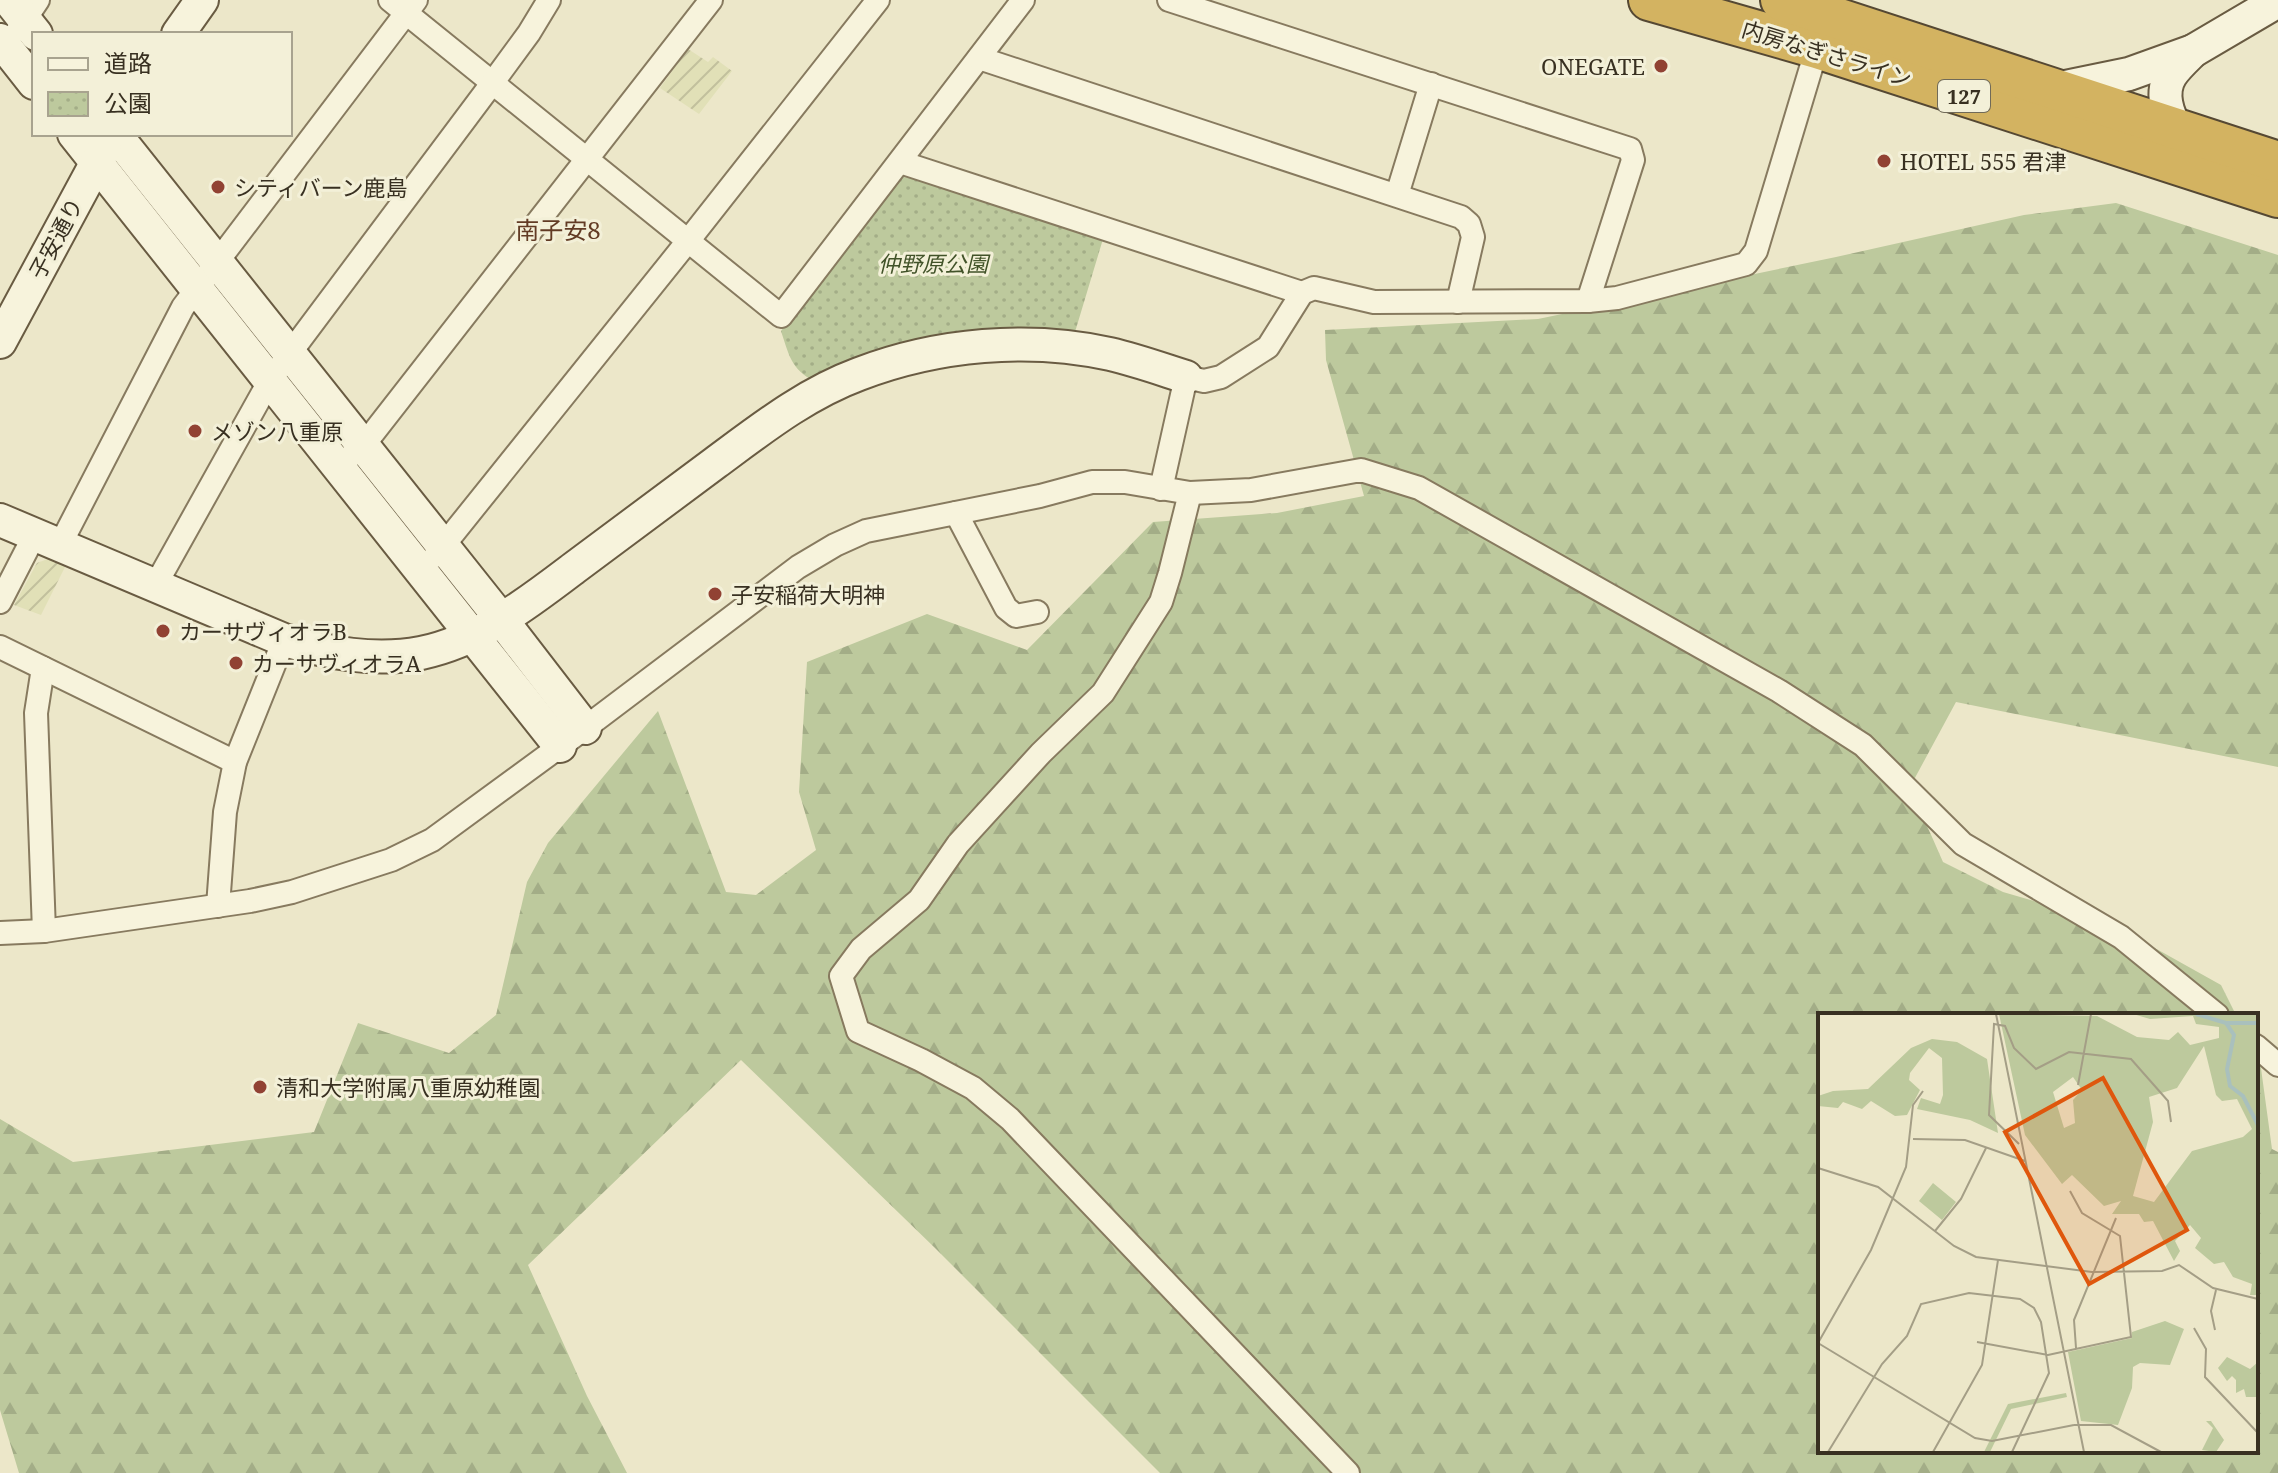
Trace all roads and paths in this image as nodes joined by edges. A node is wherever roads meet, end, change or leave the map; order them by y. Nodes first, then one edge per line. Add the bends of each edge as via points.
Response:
1 (202, 0) edge
2 (549, 0) edge
3 (711, 0) edge
4 (878, 0) edge
5 (1023, 0) edge
6 (1169, 0) edge
7 (1649, 0) edge
8 (1781, 0) edge
9 (2278, 1) edge
10 (404, 4) edge
11 (1826, 21) edge
12 (16, 28) edge
13 (179, 32) edge
14 (2193, 51) junction
15 (979, 58) junction
16 (32, 77) edge
17 (493, 82) junction
18 (1431, 84) junction
19 (2053, 89) junction
20 (2178, 130) junction
21 (76, 136) edge
22 (113, 136) edge
23 (116, 136) edge
24 (588, 160) junction
25 (97, 162) junction
26 (900, 162) junction
27 (2278, 162) edge
28 (1397, 195) junction
29 (2278, 197) edge
30 (688, 241) junction
31 (216, 261) junction
32 (196, 288) junction
33 (1302, 293) junction
34 (1588, 301) junction
35 (1458, 302) junction
36 (0, 342) edge
37 (290, 354) junction
38 (1186, 377) junction
39 (270, 380) junction
40 (363, 446) junction
41 (338, 466) junction
42 (1161, 489) junction
43 (1190, 493) junction
44 (956, 513) junction
45 (0, 520) edge
46 (48, 540) junction
47 (444, 547) junction
48 (421, 571) junction
49 (155, 586) junction
50 (0, 602) edge
51 (1037, 612) dead end
52 (501, 619) junction
53 (472, 634) junction
54 (284, 640) junction
55 (0, 647) edge
56 (43, 668) junction
57 (572, 737) junction
58 (235, 762) junction
59 (218, 906) junction
60 (44, 931) junction
61 (0, 933) edge
62 (2215, 1013) edge
63 (2258, 1048) edge
64 (2278, 1065) edge
65 (1348, 1473) edge

1 - 13 street
2 - 17 street
3 - 24 street
4 - 30 street
5 - 15 street
6 - 18 street
7 - 11 highway, 内房なぎさライン / 127
8 - 11 highway, 内房なぎさライン / 127
9 - 14 street
10 - 17 street
10 - 31 street
11 - 19 highway, 内房なぎさライン / 127
11 - 29 highway, 内房なぎさライン / 127
11 - 34 street via 1756,251 1746,264
12 - 16 street
14 - 19 street via 2129,74
14 - 20 street via 2167,86 2168,117
15 - 26 street
15 - 28 street
17 - 24 street
17 - 37 street
18 - 28 street
18 - 34 street via 1630,149 1633,160
19 - 20 highway, 内房なぎさライン / 127
20 - 27 highway, 内房なぎさライン / 127
21 - 25 street
22 - 25 street, 子安通り
23 - 31 street
24 - 30 street
24 - 40 street
25 - 32 street
25 - 36 street, 子安通り
26 - 30 street via 781,316
26 - 33 street
28 - 35 street via 1469,224 1473,237
30 - 47 street
31 - 32 street
31 - 37 street
32 - 39 street
32 - 46 street
33 - 35 street via 1314,288 1374,302
33 - 38 street via 1268,347 1221,377
34 - 35 street
37 - 39 street
37 - 40 street
38 - 42 street
38 - 52 street via 1110,354 1023,345 960,348 859,374 787,410
39 - 41 street
39 - 49 street
40 - 41 street
40 - 47 street
41 - 48 street
42 - 43 street
42 - 44 street via 1092,482
43 - 62 street via 1251,490 1361,470 1419,488 1851,737 1963,844 2121,937
43 - 65 street via 1161,602 1103,693 958,844 919,900 861,949 841,976 858,1031 973,1088 1010,1119
44 - 51 street via 1006,608 1016,616
44 - 57 street via 866,531 835,545 798,567
45 - 46 street
46 - 49 street
46 - 50 street
47 - 48 street
47 - 52 street
48 - 53 street
49 - 54 street
52 - 53 street
52 - 57 street
53 - 54 street via 430,650 390,656 358,657
53 - 57 street
54 - 58 street
55 - 56 street
56 - 58 street
56 - 60 street via 36,713
57 - 59 street via 432,840 391,860 292,892
58 - 59 street via 225,812
59 - 60 street
60 - 61 street
63 - 64 street

